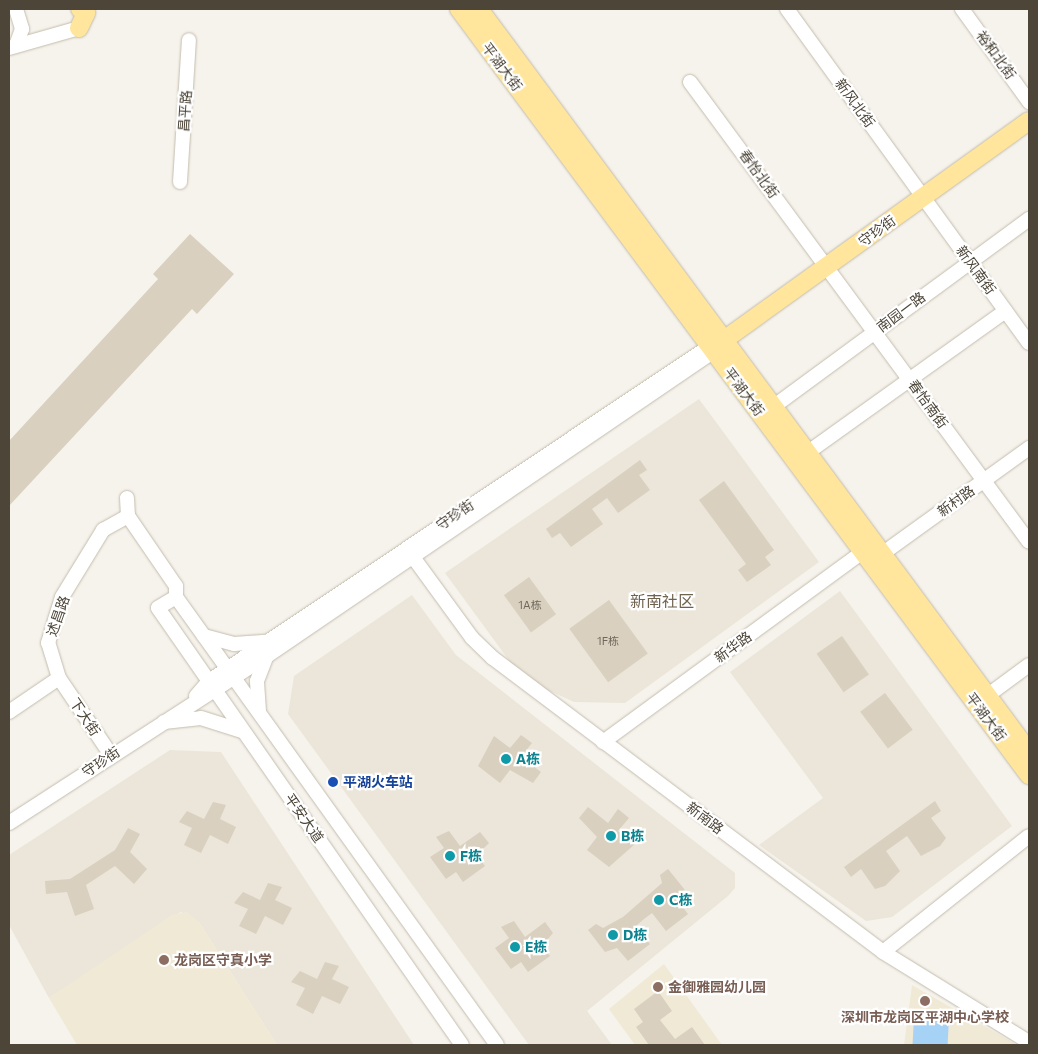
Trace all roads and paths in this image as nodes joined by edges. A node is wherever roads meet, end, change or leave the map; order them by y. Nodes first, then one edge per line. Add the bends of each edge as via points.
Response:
1 (16, 9) edge
2 (459, 9) edge
3 (479, 9) edge
4 (962, 9) edge
5 (794, 11) edge
6 (82, 16) edge
7 (189, 40) dead end
8 (13, 45) edge
9 (690, 82) dead end
10 (1029, 102) edge
11 (1029, 121) edge
12 (180, 182) dead end
13 (923, 197) junction
14 (1029, 219) edge
15 (970, 261) junction
16 (827, 267) junction
17 (1006, 310) junction
18 (874, 332) junction
19 (1029, 343) edge
20 (716, 346) junction
21 (910, 380) junction
22 (773, 407) junction
23 (1029, 448) edge
24 (807, 452) junction
25 (984, 480) junction
26 (127, 498) dead end
27 (128, 516) junction
28 (1029, 542) edge
29 (863, 552) junction
30 (882, 554) junction
31 (413, 557) junction
32 (176, 597) junction
33 (204, 636) junction
34 (269, 641) junction
35 (267, 656) junction
36 (1029, 665) edge
37 (231, 673) junction
38 (59, 678) junction
39 (212, 686) junction
40 (987, 696) junction
41 (9, 712) edge
42 (260, 714) junction
43 (158, 724) junction
44 (244, 732) junction
45 (603, 742) junction
46 (1029, 752) edge
47 (111, 755) junction
48 (1029, 775) edge
49 (9, 823) edge
50 (1029, 836) edge
51 (883, 952) junction
52 (1029, 1042) edge
53 (462, 1045) edge
54 (497, 1045) edge

1 - 8 street via 22,29
2 - 20 main road, 平湖大街
3 - 20 main road, 平湖大街
4 - 10 street, 裕和北街
5 - 13 street, 新风北街
6 - 8 street
7 - 12 street, 昌平路
9 - 16 street, 春怡北街
11 - 13 main road, 守珍街
13 - 15 street, 新风南街
13 - 16 main road, 守珍街
14 - 15 street, 南园一路
15 - 17 street, 新风南街
15 - 18 street, 南园一路
16 - 18 street, 春怡南街
16 - 20 main road, 守珍街
17 - 19 street, 新风南街
17 - 21 street
18 - 21 street, 春怡南街
18 - 22 street, 南园一路
20 - 22 main road, 平湖大街
20 - 29 main road, 平湖大街
20 - 31 street, 守珍街
20 - 34 street, 守珍街
21 - 24 street
21 - 25 street, 春怡南街
22 - 24 main road, 平湖大街
23 - 25 street, 新村路
24 - 30 main road, 平湖大街
25 - 28 street, 春怡南街
25 - 30 street, 新村路
26 - 27 street
27 - 32 street, 平安大道 via 176,586
27 - 38 street, 述昌路 via 103,530 62,597 48,643
29 - 45 street, 新华路
29 - 48 main road, 平湖大街
30 - 40 main road, 平湖大街
31 - 35 street, 守珍街
31 - 45 street, 新南路 via 472,638
32 - 33 street, 平安大道
32 - 39 street, 平安大道 via 158,608
33 - 34 street via 234,644
33 - 37 street, 平安大道
34 - 37 street, 守珍街
35 - 37 street, 守珍街
35 - 42 street via 257,681
36 - 40 street
37 - 39 street, 守珍街
37 - 42 street, 平安大道
38 - 41 street
38 - 47 street, 下大街
39 - 43 street, 守珍街
39 - 44 street, 平安大道
40 - 46 main road, 平湖大街
42 - 54 street, 平安大道
43 - 44 street via 201,718 232,725
43 - 47 street, 守珍街
44 - 53 street, 平安大道
45 - 51 street, 新南路
47 - 49 street, 守珍街
50 - 51 street
51 - 52 street, 新南路

